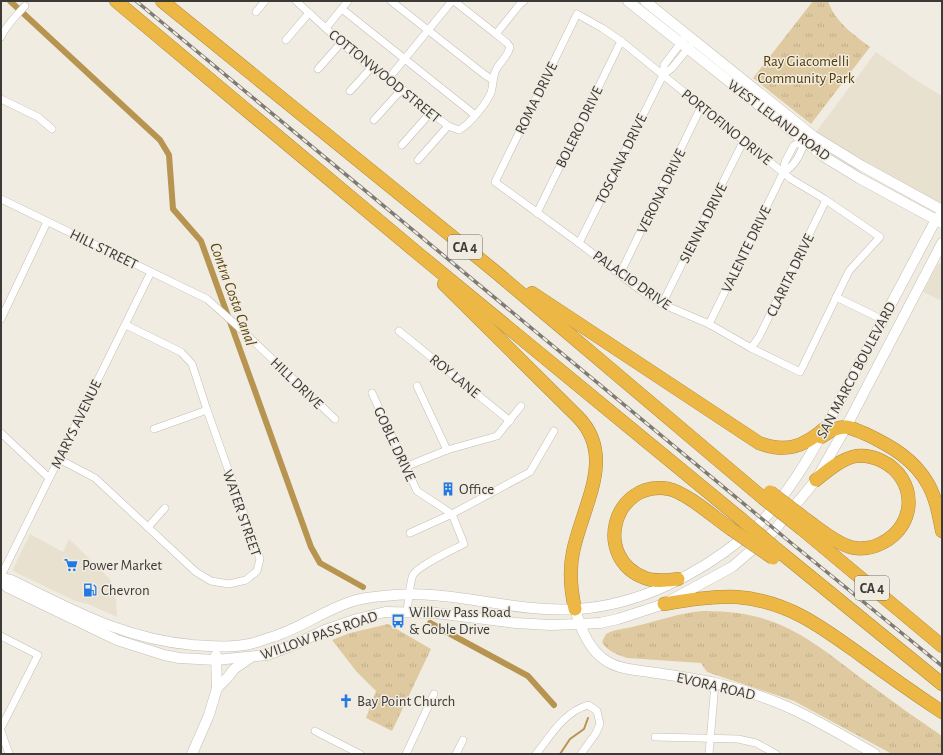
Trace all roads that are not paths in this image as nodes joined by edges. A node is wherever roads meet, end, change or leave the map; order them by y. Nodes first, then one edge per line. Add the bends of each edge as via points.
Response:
1 (116, 1) edge
2 (162, 1) edge
3 (265, 1) edge
4 (296, 1) edge
5 (348, 1) edge
6 (391, 1) edge
7 (453, 1) edge
8 (628, 1) edge
9 (645, 1) edge
10 (520, 2) edge
11 (25, 6) dead end
12 (342, 9) junction
13 (256, 12) dead end
14 (309, 13) junction
15 (577, 14) joint
16 (326, 28) junction
17 (428, 30) junction
18 (496, 34) junction
19 (1, 37) edge
20 (691, 38) junction
21 (286, 40) dead end
22 (622, 41) junction
23 (341, 43) junction
24 (684, 46) junction
25 (405, 59) junction
26 (371, 68) junction
27 (318, 69) dead end
28 (663, 75) junction
29 (389, 78) junction
30 (493, 80) junction
31 (402, 89) junction
32 (350, 91) dead end
33 (1, 99) edge
34 (757, 104) junction
35 (701, 107) junction
36 (431, 112) junction
37 (475, 115) junction
38 (374, 120) dead end
39 (448, 126) junction
40 (52, 129) dead end
41 (808, 132) junction
42 (743, 142) junction
43 (804, 142) junction
44 (402, 145) dead end
45 (418, 160) dead end
46 (862, 166) junction
47 (783, 173) junction
48 (859, 178) junction
49 (495, 182) joint
50 (1, 199) edge
51 (826, 200) junction
52 (537, 212) junction
53 (941, 216) edge
54 (47, 222) junction
55 (579, 243) junction
56 (942, 243) edge
57 (922, 246) junction
58 (421, 256) junction
59 (151, 272) junction
60 (497, 273) junction
61 (620, 274) junction
62 (836, 297) junction
63 (207, 299) joint
64 (662, 304) junction
65 (1, 319) edge
66 (883, 320) junction
67 (709, 324) junction
68 (126, 325) junction
69 (400, 331) dead end
70 (751, 348) junction
71 (417, 386) dead end
72 (372, 393) dead end
73 (521, 406) dead end
74 (206, 410) junction
75 (334, 419) dead end
76 (510, 421) junction
77 (846, 428) junction
78 (154, 429) dead end
79 (554, 431) dead end
80 (1, 433) edge
81 (822, 433) junction
82 (447, 450) junction
83 (59, 459) junction
84 (405, 467) junction
85 (49, 478) junction
86 (816, 480) junction
87 (165, 508) dead end
88 (452, 514) junction
89 (760, 523) joint
90 (805, 525) junction
91 (148, 527) junction
92 (942, 531) edge
93 (773, 532) joint
94 (410, 534) dead end
95 (776, 555) junction
96 (1, 578) edge
97 (678, 579) junction
98 (410, 594) junction
99 (664, 604) junction
100 (576, 609) junction
101 (407, 612) junction
102 (580, 624) junction
103 (1, 636) edge
104 (942, 646) edge
105 (216, 647) junction
106 (251, 657) junction
107 (216, 660) junction
108 (715, 683) junction
109 (942, 684) edge
110 (216, 688) junction
111 (434, 694) dead end
112 (942, 712) edge
113 (1, 728) edge
114 (1, 731) edge
115 (314, 731) dead end
116 (656, 737) dead end
117 (710, 737) junction
118 (463, 740) dead end
119 (9, 754) edge
120 (192, 754) edge
121 (360, 754) edge
122 (406, 754) edge
123 (456, 754) edge
124 (536, 754) edge
125 (581, 754) edge
126 (709, 754) edge
127 (776, 754) edge
128 (875, 754) edge

1 - 58 highway, CA 4
2 - 60 highway, CA 4
3 - 13 street
4 - 14 street, COTTONWOOD STREET
5 - 12 street
6 - 17 street
7 - 17 street
7 - 18 street
8 - 24 main road, WEST LELAND ROAD
9 - 20 main road, WEST LELAND ROAD
10 - 18 street
11 - 19 street
12 - 16 street
12 - 25 street
14 - 16 street, COTTONWOOD STREET
14 - 21 street
15 - 22 street, PORTOFINO DRIVE
15 - 49 street, ROMA DRIVE
16 - 23 street, COTTONWOOD STREET
17 - 25 street
17 - 30 street
18 - 30 street via 510,47 508,54 496,69
20 - 24 street, TOSCANA DRIVE
20 - 41 main road, WEST LELAND ROAD
22 - 28 street, PORTOFINO DRIVE
22 - 52 street, BOLERO DRIVE
23 - 26 street, COTTONWOOD STREET
23 - 27 street
24 - 28 street, TOSCANA DRIVE via 672,68
24 - 34 main road, WEST LELAND ROAD
25 - 29 street
25 - 37 street
26 - 29 street, COTTONWOOD STREET
26 - 32 street
28 - 35 street, PORTOFINO DRIVE
28 - 55 street, TOSCANA DRIVE
29 - 31 street, COTTONWOOD STREET
30 - 37 street via 490,96
31 - 36 street, COTTONWOOD STREET
31 - 38 street
33 - 40 street via 38,118
34 - 41 main road via 769,109 795,129
34 - 43 main road, WEST LELAND ROAD
35 - 42 street, PORTOFINO DRIVE
35 - 61 street, VERONA DRIVE
36 - 39 street, COTTONWOOD STREET
36 - 44 street
37 - 39 street, COTTONWOOD STREET via 459,130
39 - 45 street
41 - 46 main road, WEST LELAND ROAD
42 - 47 street, PORTOFINO DRIVE
42 - 64 street, SIENNA DRIVE
43 - 46 main road via 809,140 815,143 851,166
43 - 47 street, VALENTE DRIVE via 794,146 785,162
43 - 48 main road, WEST LELAND ROAD
46 - 53 main road, WEST LELAND ROAD
47 - 51 street, PORTOFINO DRIVE
47 - 67 street, VALENTE DRIVE
48 - 53 main road, WEST LELAND ROAD
48 - 57 main road via 882,196 923,219 926,229
49 - 52 street, PALACIO DRIVE
50 - 54 street, HILL STREET
51 - 62 street, PORTOFINO DRIVE via 880,237 849,271
51 - 70 street, CLARITA DRIVE via 759,337
52 - 55 street, PALACIO DRIVE
53 - 57 main road, SAN MARCO BOULEVARD
54 - 59 street, HILL STREET
54 - 65 street
55 - 61 street, PALACIO DRIVE
56 - 77 main road, SAN MARCO BOULEVARD
57 - 66 main road, SAN MARCO BOULEVARD
58 - 95 highway, CA 4, bridge via 741,519
58 - 100 highway via 448,288 586,425 592,435 596,450 596,471 572,553 572,596
59 - 63 street, HILL STREET
59 - 68 street, MARYS AVENUE
60 - 81 highway via 520,284 759,443 778,448 793,447
60 - 90 highway, CA 4, bridge via 688,434
61 - 64 street, PALACIO DRIVE
62 - 66 street
62 - 70 street, PALACIO DRIVE via 800,372
63 - 75 street, HILL DRIVE
64 - 67 street, PALACIO DRIVE
66 - 81 main road, SAN MARCO BOULEVARD
67 - 70 street, PALACIO DRIVE
68 - 74 street, WATER STREET via 181,352 192,364
68 - 83 street, MARYS AVENUE
69 - 76 street, ROY LANE
71 - 82 street
72 - 84 street, GOBLE DRIVE
73 - 76 street
74 - 78 street
74 - 91 street, WATER STREET via 260,559 257,571 246,580 229,584 211,581 196,572
76 - 82 street via 498,436
77 - 81 highway
77 - 86 main road, SAN MARCO BOULEVARD
77 - 92 highway via 889,445 910,461 928,484
79 - 88 street via 530,472
80 - 85 street
81 - 89 main road, SAN MARCO BOULEVARD via 794,482
82 - 84 street
83 - 85 street, MARYS AVENUE
83 - 91 street, WATER STREET via 95,478
84 - 88 street, GOBLE DRIVE via 417,491
85 - 96 street, MARYS AVENUE
86 - 90 highway via 829,469 855,456 874,457 890,465 904,479 909,495 908,511 902,526 892,537 866,548 850,547
86 - 93 main road, SAN MARCO BOULEVARD
87 - 91 street
88 - 94 street
88 - 98 street via 464,544 420,568 413,575
89 - 97 main road, WILLOW PASS ROAD via 723,554
90 - 104 highway, CA 4
93 - 99 main road, WILLOW PASS ROAD via 732,567
95 - 97 highway, bridge via 731,529 686,497 669,489 655,488 643,491 623,507 617,518 614,540 618,552 629,568 646,578
95 - 109 highway, CA 4 via 899,648
96 - 105 main road, WILLOW PASS ROAD via 11,580 99,623 130,633 161,641
96 - 107 main road, WILLOW PASS ROAD via 7,587 117,640 172,656
97 - 100 main road, WILLOW PASS ROAD via 626,600
98 - 100 main road, WILLOW PASS ROAD via 518,607
98 - 101 street
98 - 105 main road, WILLOW PASS ROAD via 353,601 278,635 250,644
99 - 102 main road, WILLOW PASS ROAD via 618,619
99 - 112 highway via 722,597 753,599 781,606 823,628
100 - 102 main road, EVORA ROAD
101 - 102 main road, WILLOW PASS ROAD via 516,623
101 - 106 main road, WILLOW PASS ROAD via 385,612 357,619 273,653
102 - 108 main road, EVORA ROAD via 594,651 616,666
103 - 113 street via 38,655
105 - 107 main road
106 - 107 main road, WILLOW PASS ROAD
106 - 110 main road via 234,669
107 - 110 main road
108 - 117 street
108 - 128 main road, EVORA ROAD via 791,708
110 - 120 main road via 209,715
111 - 122 street
114 - 119 street
115 - 121 street
116 - 117 street
117 - 126 street
117 - 127 street via 756,743
118 - 123 street
124 - 125 street via 570,714 588,705 597,711 600,724

